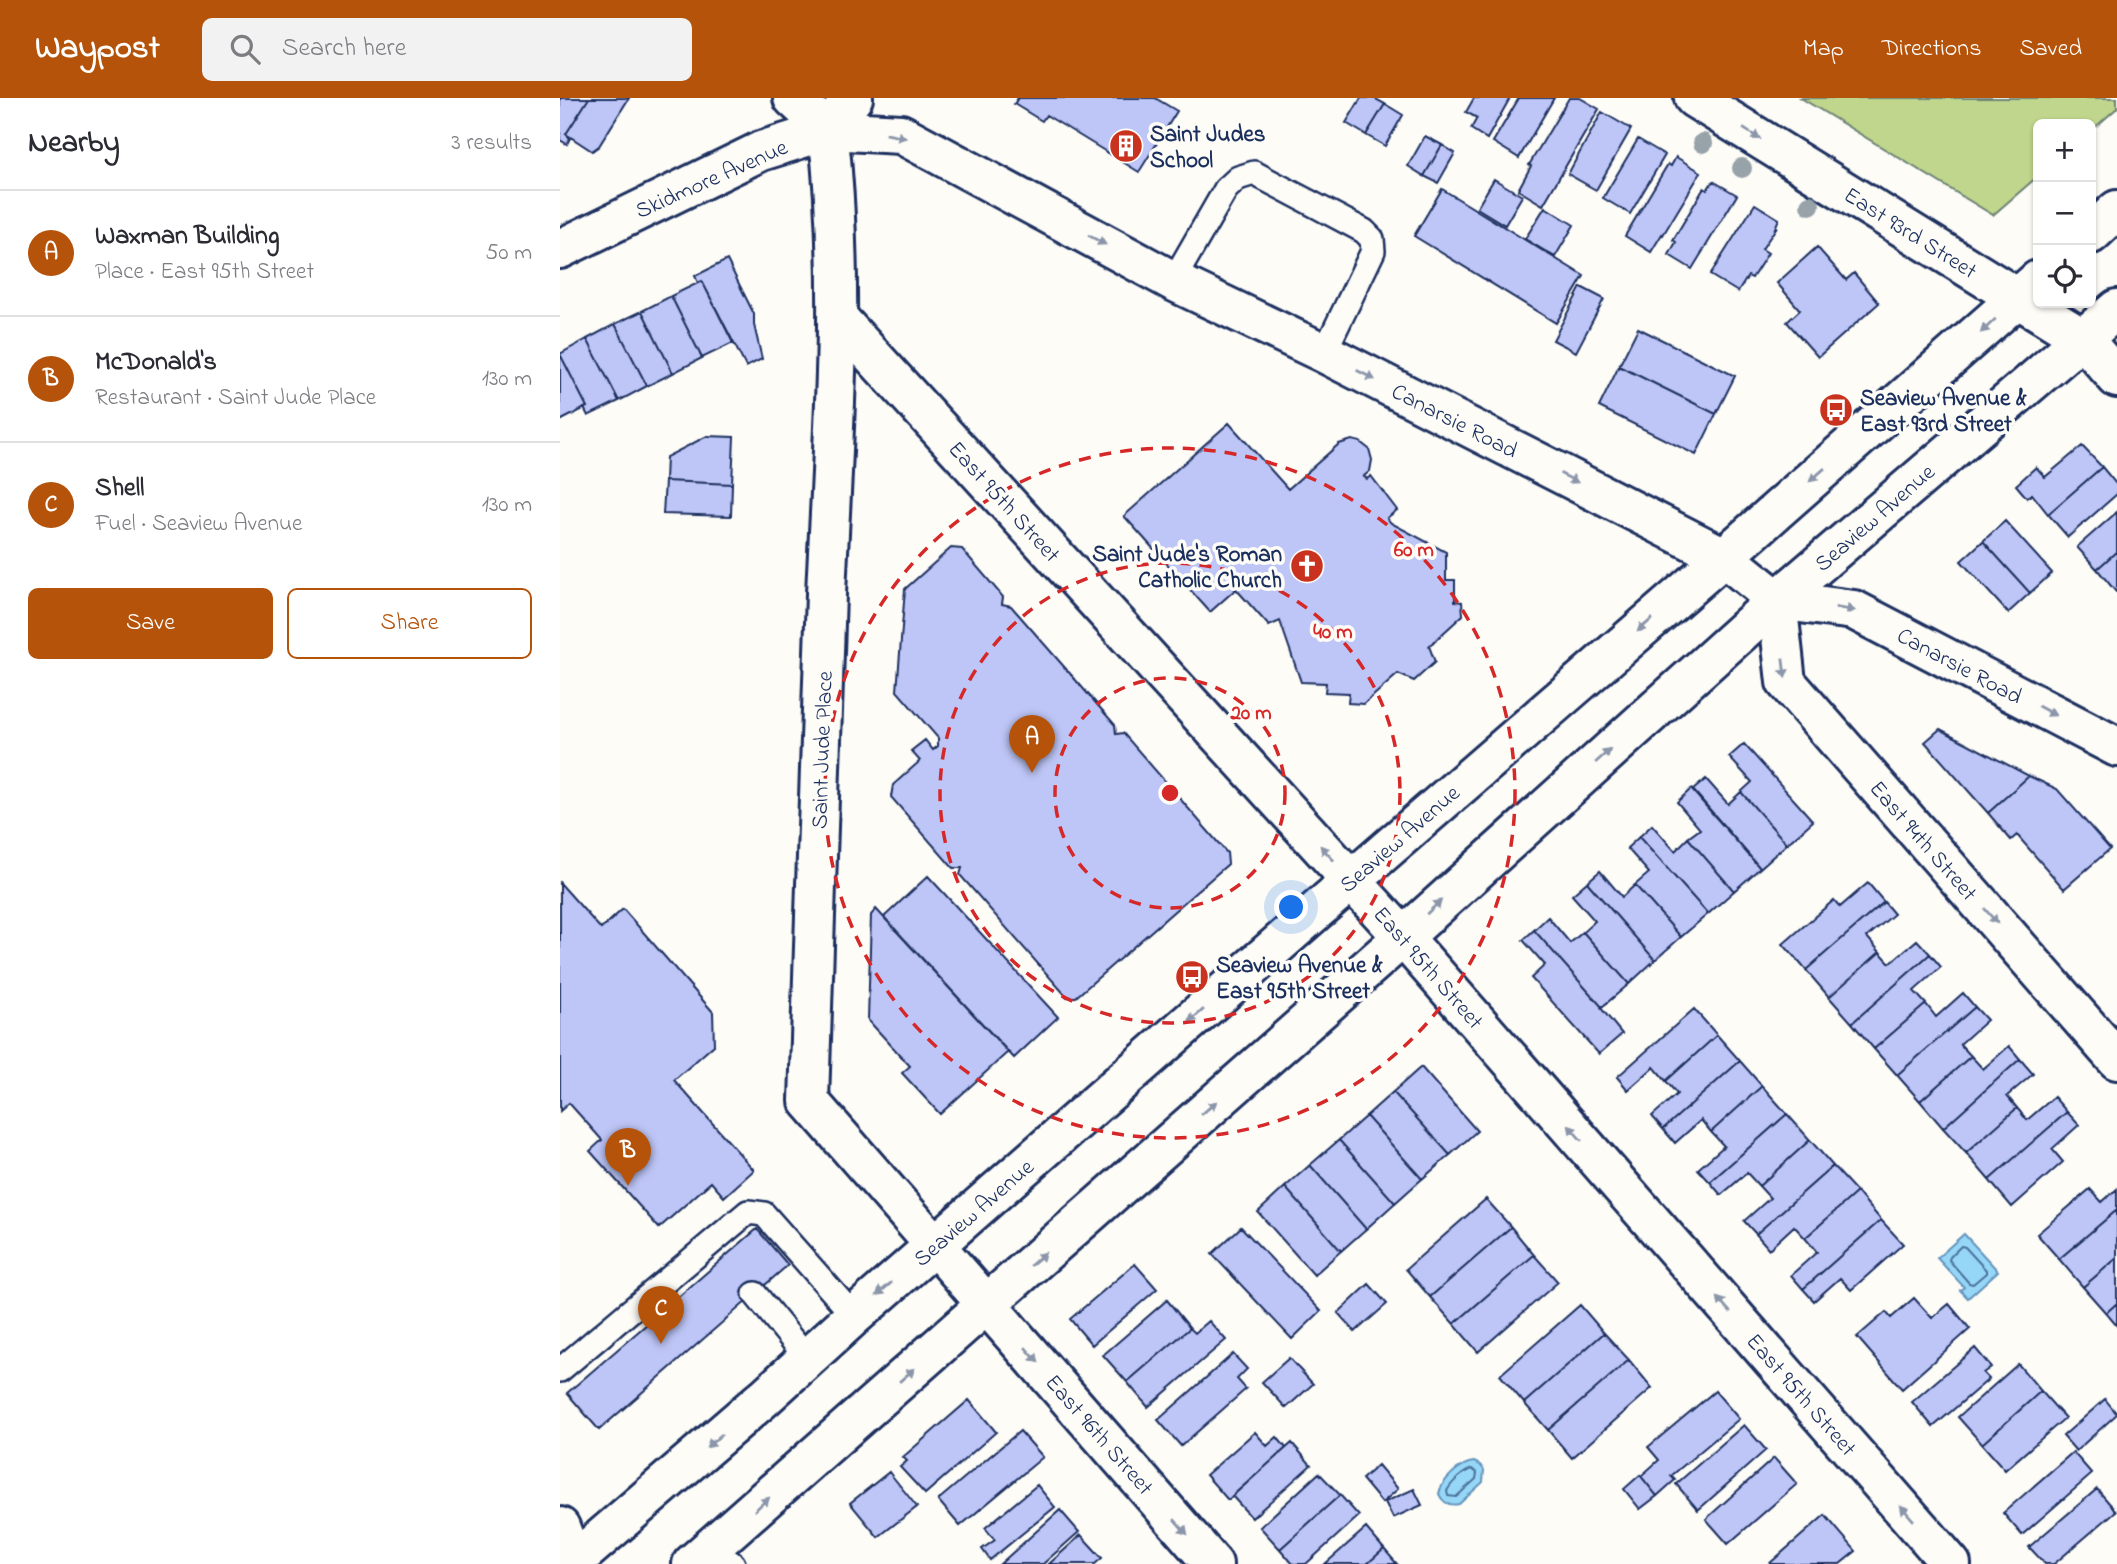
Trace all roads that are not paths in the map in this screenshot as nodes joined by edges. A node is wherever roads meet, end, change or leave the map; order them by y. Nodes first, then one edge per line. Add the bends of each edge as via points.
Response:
1 (793, 98) edge
2 (853, 98) edge
3 (1694, 98) edge
4 (828, 130) junction
5 (2117, 210) edge
6 (2096, 229) edge
7 (560, 249) edge
8 (1173, 281) junction
9 (2028, 289) edge
10 (2117, 309) edge
11 (838, 318) junction
12 (2082, 338) junction
13 (1324, 354) junction
14 (2117, 378) edge
15 (1724, 557) junction
16 (1777, 600) junction
17 (2117, 747) edge
18 (1351, 880) junction
19 (1403, 937) junction
20 (2117, 1060) edge
21 (936, 1245) junction
22 (755, 1294) dead end
23 (987, 1304) junction
24 (854, 1316) junction
25 (807, 1358) junction
26 (560, 1370) edge
27 (560, 1527) edge
28 (712, 1559) edge
29 (573, 1563) edge
30 (1213, 1564) edge
31 (1951, 1564) edge

1 - 4 street
2 - 4 street
3 -> 9 street, East 93rd Street
4 - 7 street, Skidmore Avenue via 761,151
4 -> 8 street, Canarsie Road via 901,134
4 - 11 street, Saint Jude Place via 835,186
5 - 6 street
8 - 13 street, Canarsie Road
8 - 13 lane via 1226,189 1238,178 1254,173 1372,239 1373,251
9 - 12 street, East 93rd Street
9 -> 15 street, Seaview Avenue
10 - 12 street, Seaview Avenue
18 -> 11 street, East 95th Street
11 - 21 street, Saint Jude Place via 809,1101
12 - 14 street, East 93rd Street
12 - 16 street, Seaview Avenue
13 -> 15 street, Canarsie Road
15 - 16 street, Canarsie Road
15 -> 18 street, Seaview Avenue
16 -> 17 street, Canarsie Road via 1854,610
19 -> 16 street, Seaview Avenue
16 -> 20 street, East 94th Street via 1786,682
18 - 19 street, East 95th Street
18 -> 21 street, Seaview Avenue
23 -> 19 street, Seaview Avenue
31 -> 19 street, East 95th Street
21 - 23 street, Saint Jude Place
21 -> 24 street, Seaview Avenue
22 - 25 lane
28 -> 23 street, Seaview Avenue
23 -> 30 street, East 96th Street
24 - 25 street, Seaview Avenue
24 - 26 lane via 764,1214 748,1212 717,1250
25 -> 29 street, Seaview Avenue
27 - 29 street

